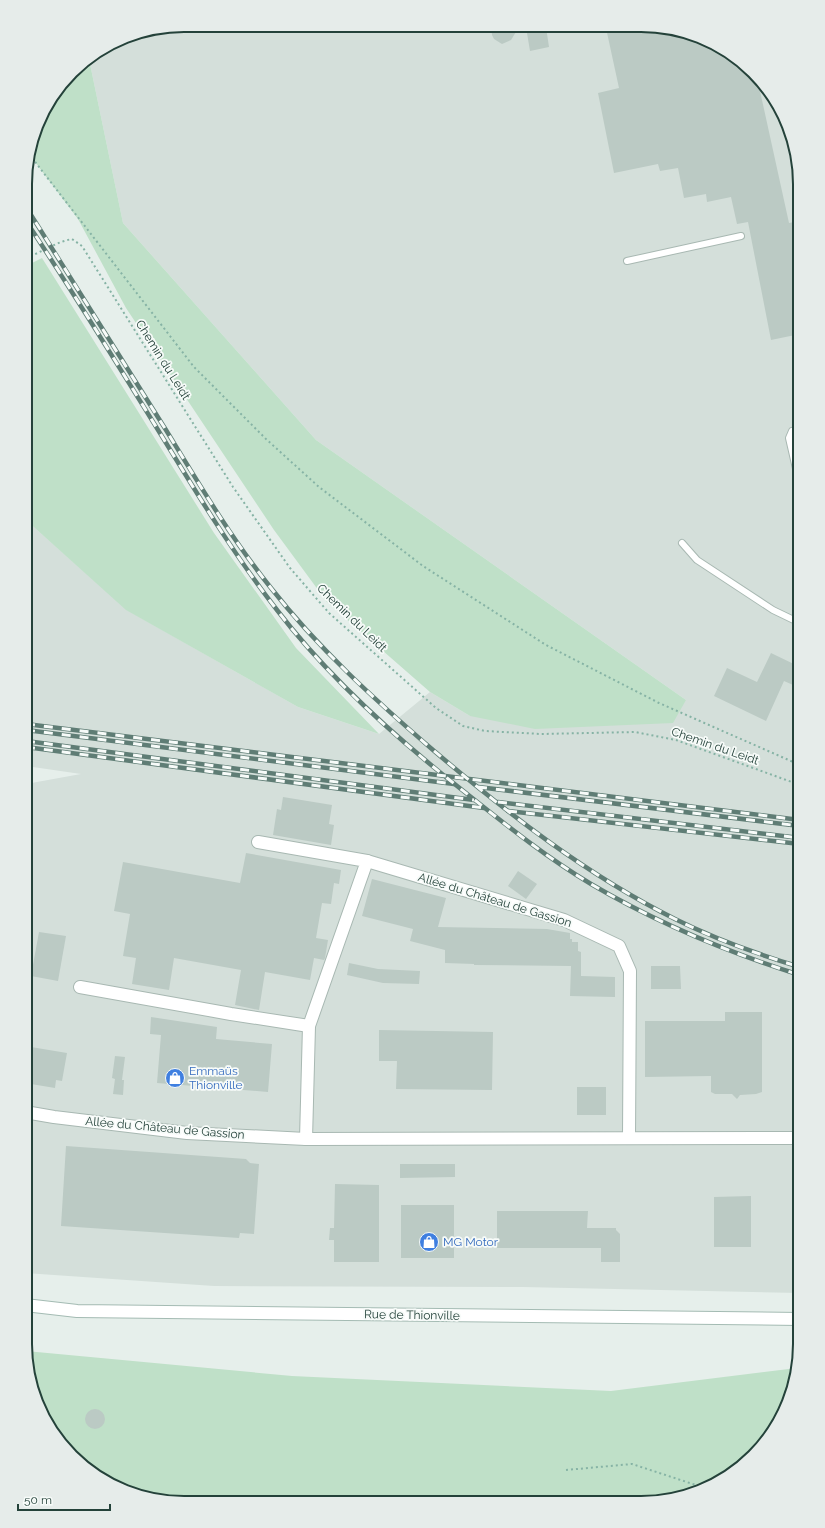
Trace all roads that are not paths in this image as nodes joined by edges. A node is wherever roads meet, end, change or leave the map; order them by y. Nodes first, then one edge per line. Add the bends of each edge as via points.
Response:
1 (741, 236) dead end
2 (627, 261) dead end
3 (793, 431) edge
4 (793, 455) edge
5 (682, 544) dead end
6 (793, 620) edge
7 (258, 842) dead end
8 (367, 861) junction
9 (80, 987) dead end
10 (309, 1026) junction
11 (32, 1113) edge
12 (629, 1138) junction
13 (793, 1138) edge
14 (306, 1139) junction
15 (32, 1305) edge
16 (793, 1319) edge

1 - 2 lane
3 - 4 lane via 789,438
5 - 6 lane via 697,560 773,610
7 - 8 street, Allée du Château de Gassion
8 - 10 street
8 - 12 street, Allée du Château de Gassion via 564,920 619,946 630,970
9 - 10 street
10 - 14 street
11 - 14 street, Allée du Château de Gassion via 187,1132
12 - 13 street, Allée du Château de Gassion
12 - 14 street, Allée du Château de Gassion
15 - 16 street, Rue de Thionville via 77,1311

